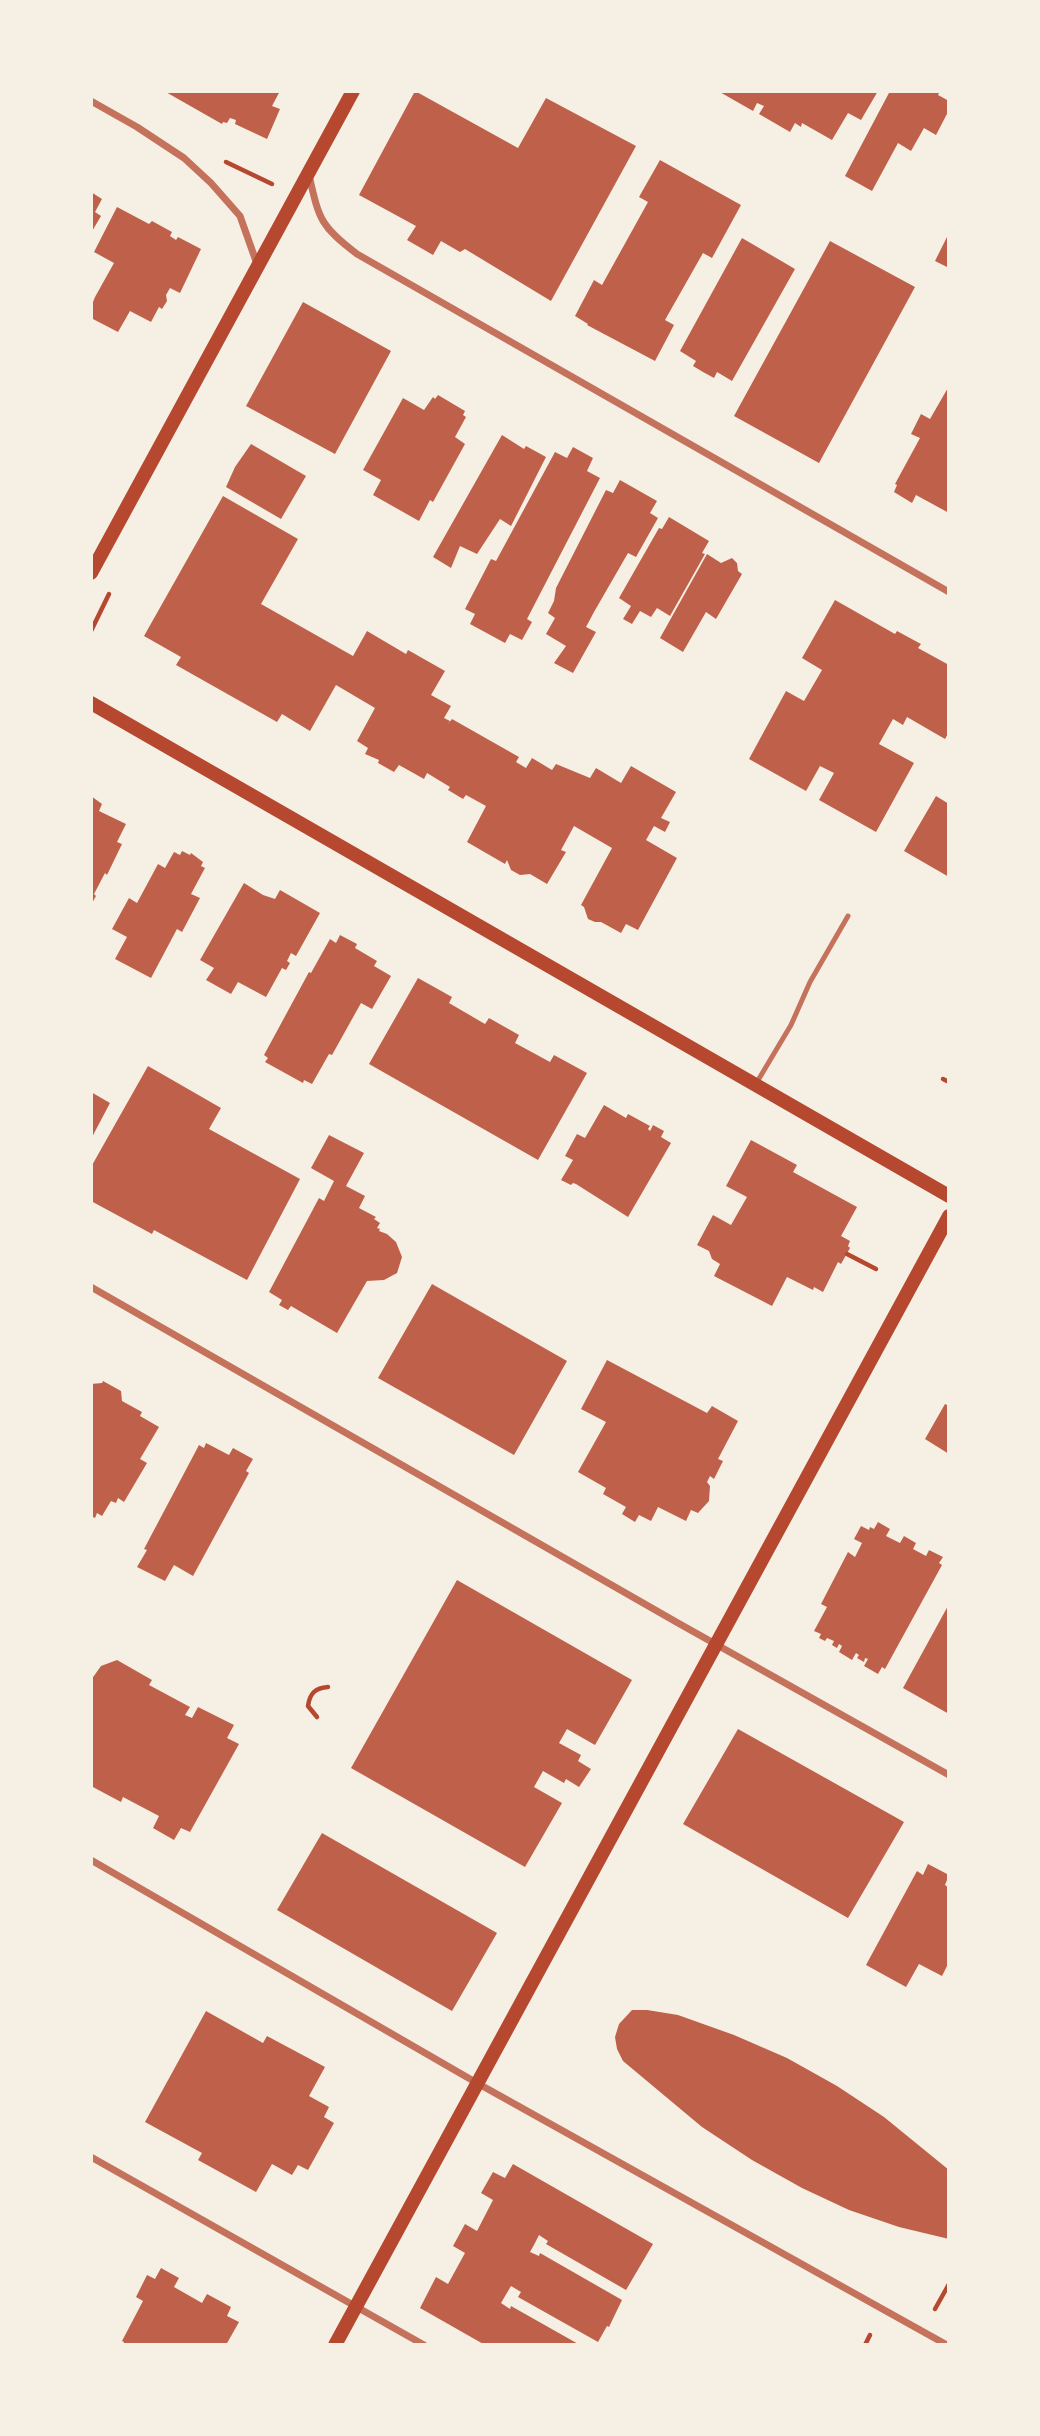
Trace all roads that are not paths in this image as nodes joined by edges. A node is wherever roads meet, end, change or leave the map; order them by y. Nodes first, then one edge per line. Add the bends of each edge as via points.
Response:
1 (352, 91) edge
2 (91, 101) edge
3 (308, 174) junction
4 (258, 268) junction
5 (91, 573) edge
6 (949, 592) edge
7 (91, 702) edge
8 (848, 916) dead end
9 (755, 1085) junction
10 (949, 1196) edge
11 (949, 1216) edge
12 (91, 1287) edge
13 (716, 1644) junction
14 (949, 1775) edge
15 (91, 1860) edge
16 (477, 2082) junction
17 (91, 2157) edge
18 (355, 2306) junction
19 (948, 2344) edge
20 (335, 2345) edge
21 (424, 2345) edge

1 - 3 main road
2 - 4 street via 184,158 212,183 240,216
3 - 4 main road
3 - 6 street via 318,214 333,236 357,254
4 - 5 main road
7 - 9 main road
8 - 9 lane
9 - 10 main road
11 - 13 main road
12 - 13 street
13 - 14 street
13 - 16 main road
15 - 16 street
16 - 18 main road
16 - 19 street
17 - 18 street
18 - 20 main road
18 - 21 street

